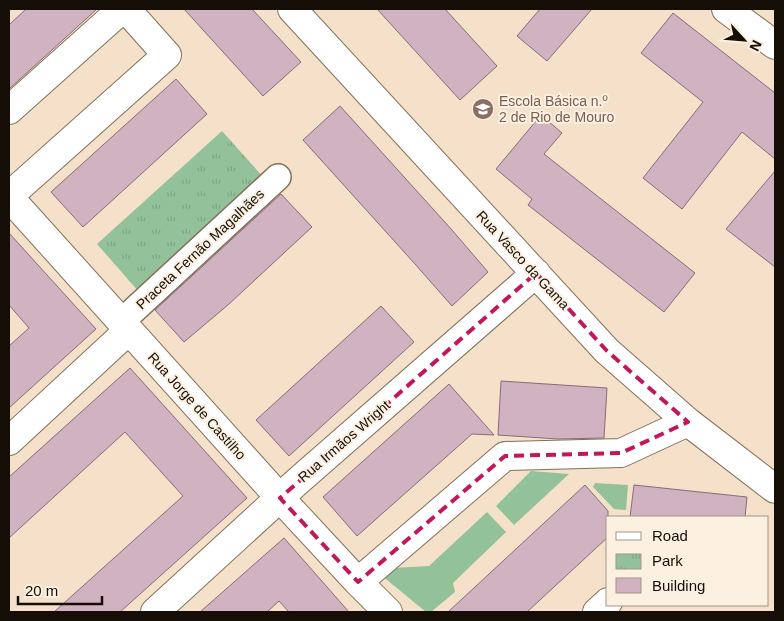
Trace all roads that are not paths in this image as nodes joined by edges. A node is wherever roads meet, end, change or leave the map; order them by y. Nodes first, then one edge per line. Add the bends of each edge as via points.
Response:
1 (124, 9) edge
2 (292, 9) edge
3 (726, 9) edge
4 (771, 33) edge
5 (9, 110) edge
6 (278, 177) dead end
7 (9, 196) edge
8 (536, 273) junction
9 (125, 326) junction
10 (688, 422) junction
11 (9, 440) edge
12 (775, 489) edge
13 (280, 498) junction
14 (358, 582) junction
15 (155, 612) edge
16 (388, 612) edge

1 - 5 street
1 - 7 street via 167,55
2 - 8 street, Rua Vasco da Gama
3 - 4 street
6 - 9 street, Praceta Fernão Magalhães
7 - 9 street, Rua Jorge de Castilho
8 - 10 street, Rua Vasco da Gama via 607,351
8 - 13 street, Rua Irmãos Wright
9 - 11 street
9 - 13 street, Rua Jorge de Castilho
10 - 12 street, Rua Vasco da Gama
10 - 14 street via 621,454 505,456
13 - 14 street, Rua Jorge de Castilho
13 - 15 street, Rua Irmãos Wright
14 - 16 street, Rua Jorge de Castilho

